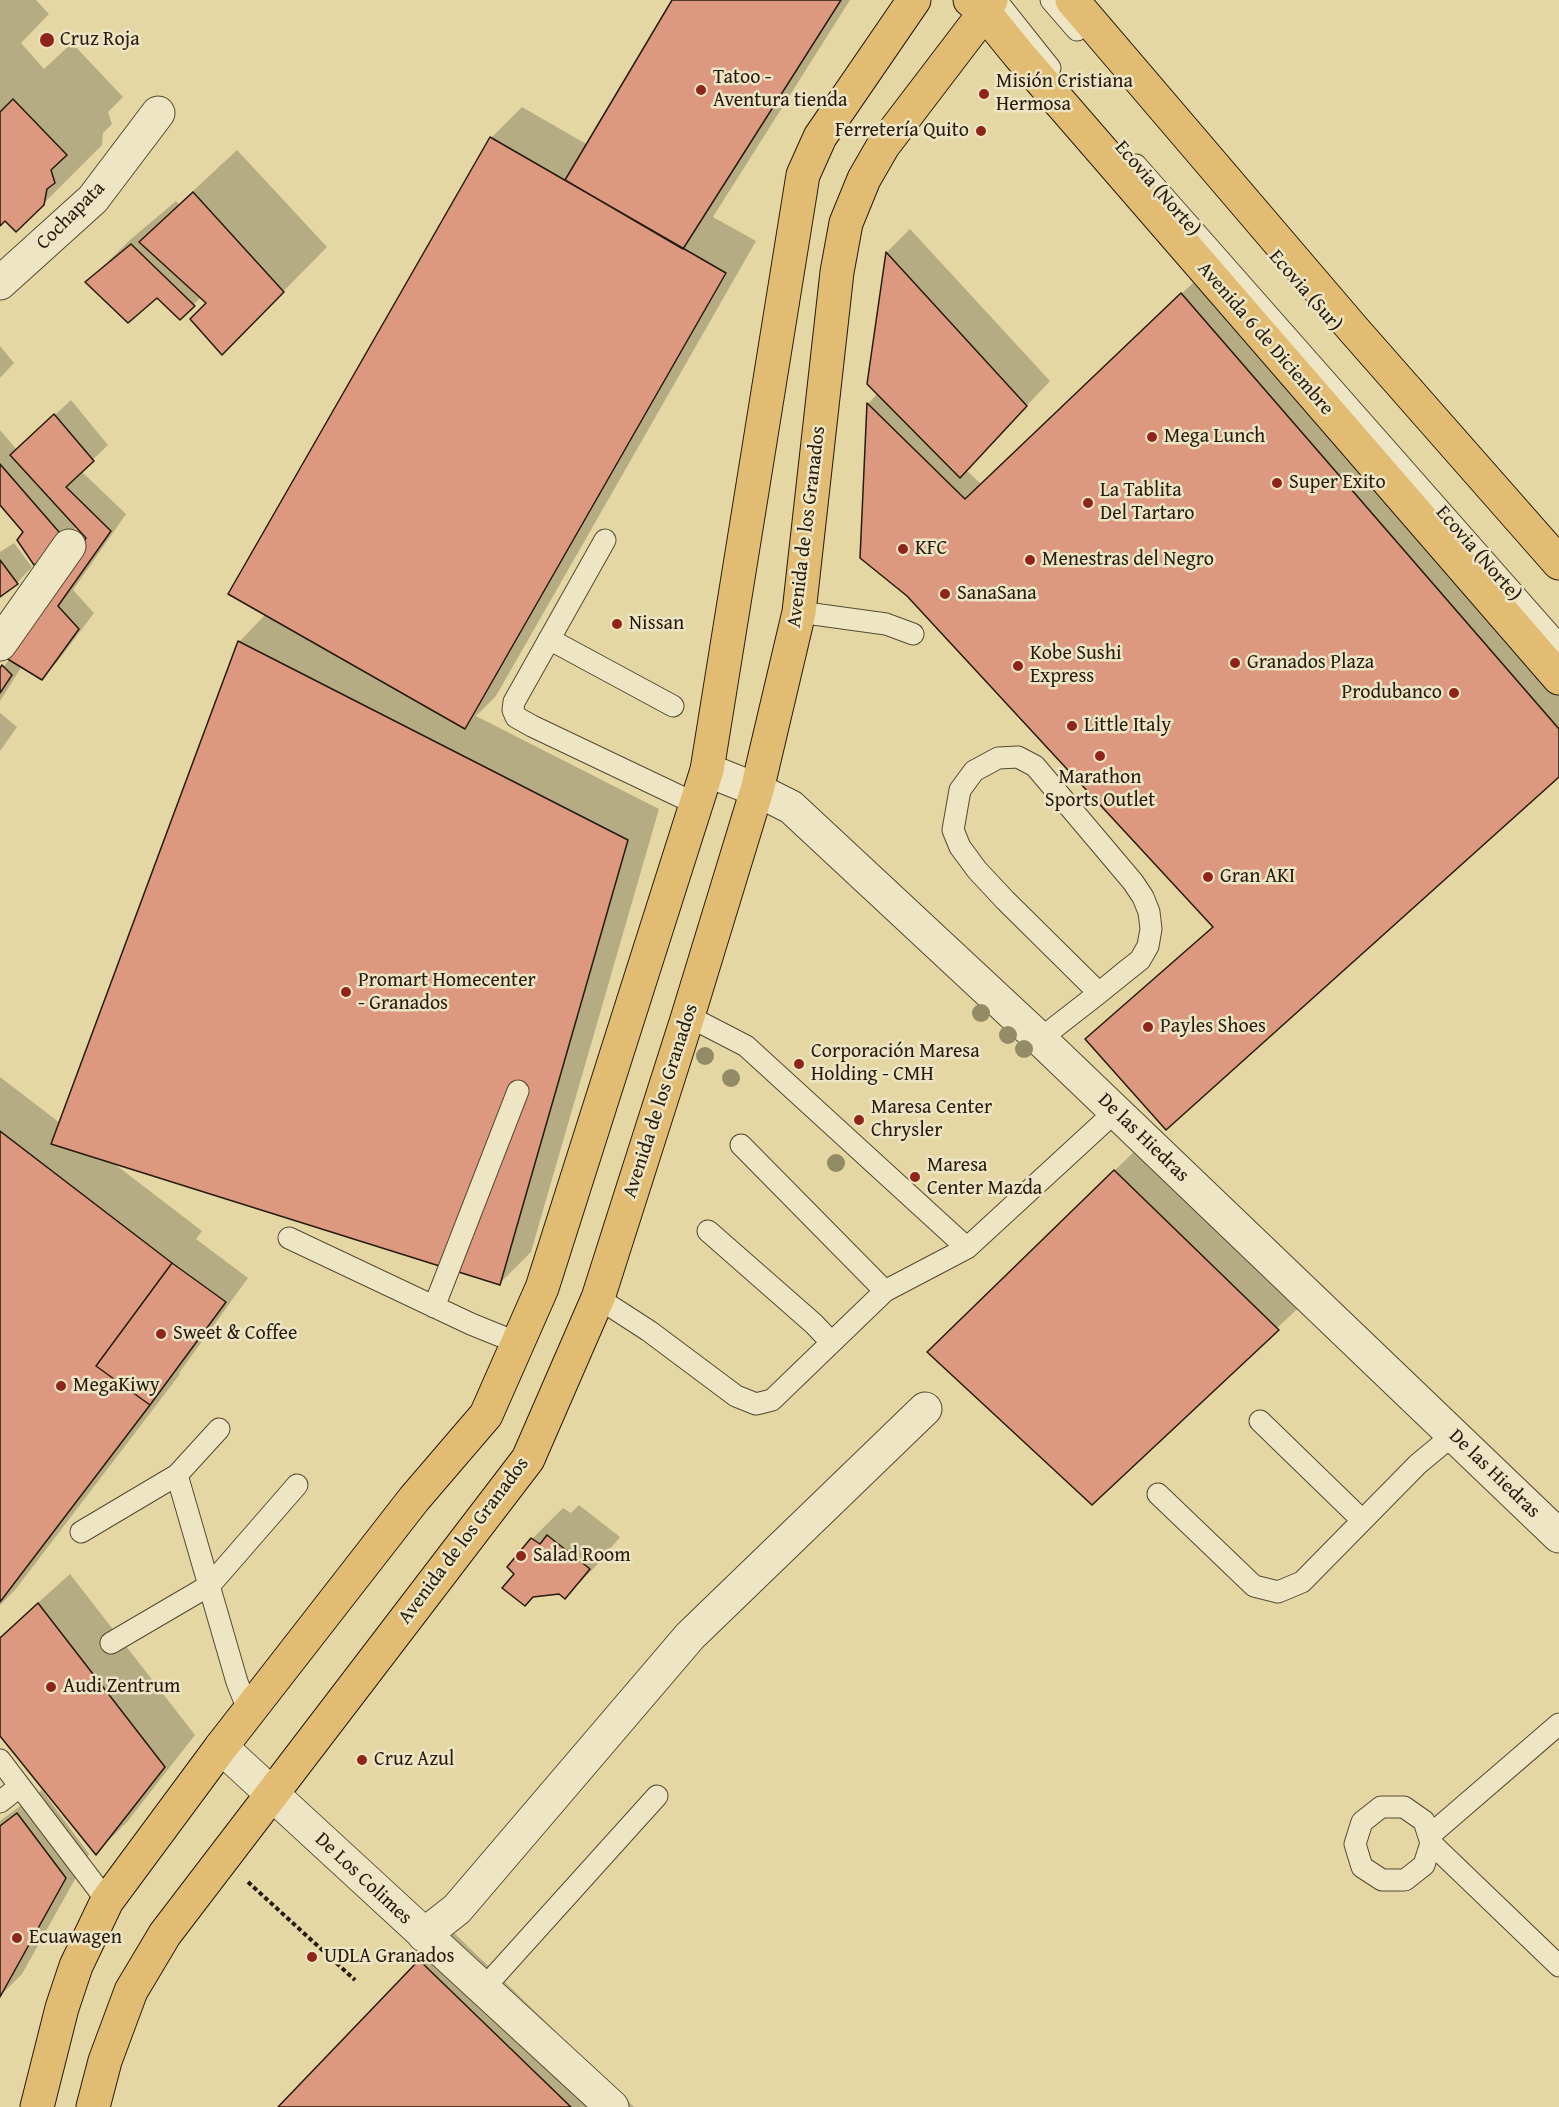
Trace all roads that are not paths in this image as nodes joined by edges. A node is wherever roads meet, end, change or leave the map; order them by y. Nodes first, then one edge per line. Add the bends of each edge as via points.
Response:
1 (914, 0) edge
2 (1051, 0) edge
3 (1072, 0) edge
4 (985, 3) edge
5 (158, 114) dead end
6 (0, 283) edge
7 (606, 540) dead end
8 (69, 546) dead end
9 (1553, 546) edge
10 (1559, 581) edge
11 (799, 612) junction
12 (914, 634) dead end
13 (549, 639) junction
14 (0, 644) edge
15 (1559, 645) edge
16 (1559, 678) edge
17 (673, 706) dead end
18 (707, 770) junction
19 (756, 790) junction
20 (696, 804) junction
21 (1099, 993) junction
22 (688, 1016) junction
23 (1040, 1039) junction
24 (518, 1091) dead end
25 (1116, 1112) junction
26 (741, 1145) dead end
27 (708, 1231) dead end
28 (288, 1238) dead end
29 (968, 1248) junction
30 (885, 1291) junction
31 (598, 1298) junction
32 (434, 1307) junction
33 (831, 1342) junction
34 (518, 1343) junction
35 (925, 1408) dead end
36 (1260, 1421) dead end
37 (219, 1429) dead end
38 (1454, 1435) junction
39 (177, 1475) junction
40 (297, 1485) dead end
41 (1158, 1494) dead end
42 (1362, 1520) junction
43 (81, 1532) dead end
44 (1559, 1536) edge
45 (210, 1585) junction
46 (111, 1643) dead end
47 (249, 1712) junction
48 (1559, 1724) edge
49 (221, 1748) junction
50 (0, 1760) edge
51 (19, 1787) junction
52 (271, 1794) junction
53 (657, 1796) dead end
54 (0, 1802) edge
55 (107, 1901) junction
56 (424, 1935) junction
57 (1559, 1966) edge
58 (483, 1989) junction
59 (37, 2107) edge
60 (93, 2107) edge
61 (612, 2107) edge

1 - 18 main road via 820,137 803,175
2 - 10 lane, Ecovia (Sur)
3 - 9 main road via 1354,330
4 - 11 main road, Avenida de los Granados via 883,146 864,179 846,224 837,272
4 - 15 lane, Ecovia (Norte) via 1056,75
4 - 16 main road, Avenida 6 de Diciembre
5 - 6 street, Cochapata via 93,199
7 - 13 lane
8 - 14 street
11 - 12 lane via 886,624
11 - 19 main road, Avenida de los Granados
13 - 17 lane
13 - 20 lane via 514,702 516,717
18 - 19 street, De las Hiedras
18 - 20 main road
19 - 22 main road, Avenida de los Granados
19 - 23 street, De las Hiedras via 791,807
20 - 34 main road via 542,1288
21 - 21 lane via 1140,960 1148,946 1151,929 1143,897 1035,766 1018,757 998,758 974,771 960,790 953,830 960,847 1005,900
21 - 23 lane
22 - 29 lane via 746,1046
22 - 31 main road, Avenida de los Granados
23 - 25 street, De las Hiedras
24 - 32 lane
25 - 29 lane
25 - 38 street, De las Hiedras
26 - 30 lane
27 - 33 lane
28 - 32 lane
29 - 30 lane
30 - 33 lane
31 - 33 lane via 736,1396 756,1404 772,1400
31 - 52 main road, Avenida de los Granados via 528,1459
32 - 34 lane
34 - 47 main road via 486,1415 414,1499
35 - 56 street via 690,1636 457,1909
36 - 42 lane
37 - 39 lane
38 - 42 lane via 1418,1464
38 - 44 street, De las Hiedras
39 - 43 lane
39 - 45 lane
40 - 45 lane
41 - 42 lane via 1254,1586 1278,1592 1302,1582
45 - 46 lane
45 - 47 lane
47 - 49 main road
48 - 57 lane via 1430,1840
49 - 52 street, De Los Colimes
49 - 55 main road
50 - 51 lane
51 - 54 lane
51 - 55 lane
52 - 56 street, De Los Colimes
52 - 60 main road, Avenida de los Granados via 165,1934 130,1991
53 - 58 lane
55 - 59 main road via 62,2008
56 - 58 street, De Los Colimes
58 - 61 street, De Los Colimes

